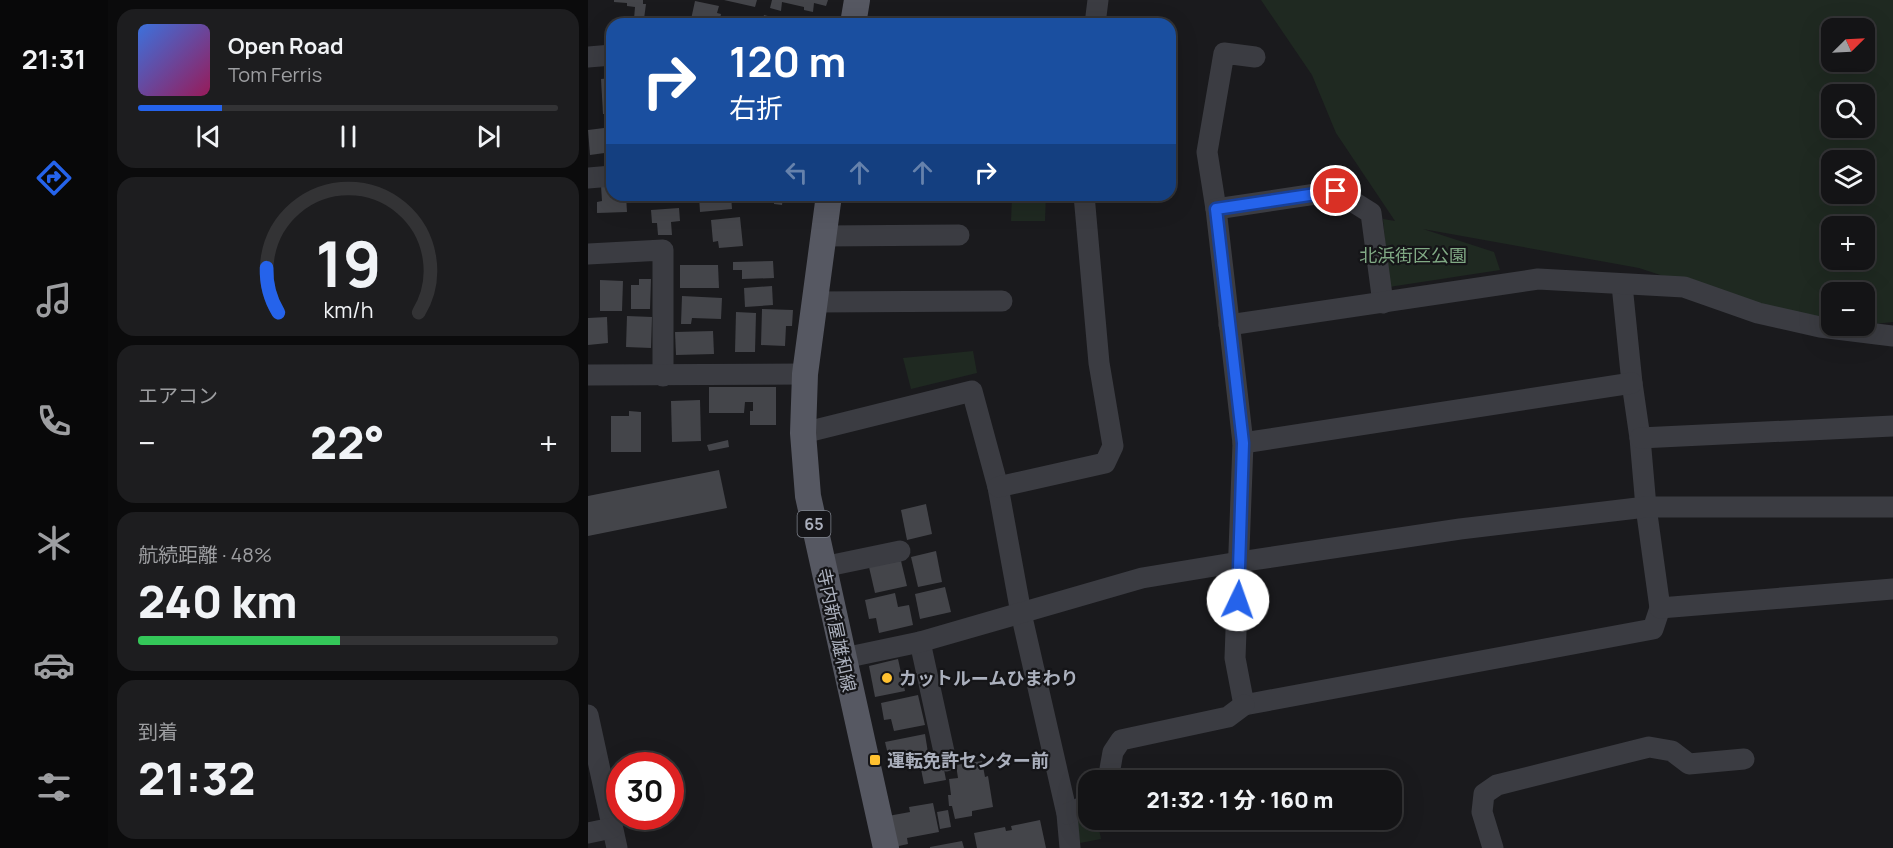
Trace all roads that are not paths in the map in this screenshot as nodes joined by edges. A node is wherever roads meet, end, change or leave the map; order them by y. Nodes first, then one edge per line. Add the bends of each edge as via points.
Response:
1 (857, 0) edge
2 (1098, 0) edge
3 (854, 18) edge
4 (1096, 18) edge
5 (606, 56) edge
6 (588, 57) edge
7 (1255, 57) dead end
8 (606, 176) edge
9 (588, 178) edge
10 (828, 201) edge
11 (1085, 201) edge
12 (1216, 209) junction
13 (823, 236) junction
14 (959, 236) dead end
15 (588, 254) edge
16 (1622, 285) junction
17 (1002, 301) dead end
18 (814, 303) junction
19 (1383, 303) junction
20 (1229, 325) junction
21 (1893, 336) edge
22 (805, 374) junction
23 (588, 375) edge
24 (663, 376) junction
25 (1632, 383) junction
26 (1893, 426) edge
27 (803, 433) junction
28 (1640, 438) junction
29 (1243, 443) junction
30 (998, 487) junction
31 (1646, 507) junction
32 (1893, 507) edge
33 (900, 551) dead end
34 (1239, 562) junction
35 (823, 567) junction
36 (1893, 589) edge
37 (1660, 608) junction
38 (1021, 613) junction
39 (920, 642) junction
40 (844, 658) junction
41 (1244, 705) junction
42 (588, 715) edge
43 (1744, 759) dead end
44 (946, 761) dead end
45 (1110, 770) edge
46 (1078, 809) edge
47 (1067, 814) junction
48 (588, 833) edge
49 (615, 838) edge
50 (886, 848) edge
51 (1070, 848) edge
52 (1493, 848) edge

1 - 3 main road
2 - 4 street
5 - 6 street
7 - 12 street via 1224,53 1207,152
8 - 9 street
10 - 13 main road, 寺内新屋雄和線 / 65
11 - 30 street via 1099,363 1113,446 1105,463
12 - 19 street via 1336,191 1371,213
12 - 20 street
13 - 14 street
13 - 18 main road, 寺内新屋雄和線 / 65
15 - 24 street via 663,250
16 - 19 street via 1538,279
16 - 21 street via 1684,287 1768,315 1820,327
16 - 25 street
17 - 18 street
18 - 22 main road, 寺内新屋雄和線 / 65
19 - 20 street
20 - 29 street
22 - 24 street
22 - 27 main road, 寺内新屋雄和線 / 65
23 - 24 street
25 - 28 street
25 - 29 street
26 - 28 street
27 - 30 street via 972,391
27 - 35 main road, 寺内新屋雄和線 / 65 via 808,496
28 - 31 street
29 - 34 street
30 - 38 street
31 - 32 street
31 - 34 street via 1460,529
31 - 37 street
33 - 35 street
34 - 38 street via 1142,578
34 - 41 street via 1235,658
35 - 40 main road, 寺内新屋雄和線 / 65
36 - 37 street
37 - 41 street via 1653,630
38 - 39 street
38 - 47 street
39 - 40 street
39 - 44 street
40 - 50 main road, 寺内新屋雄和線 / 65
41 - 45 street via 1228,717 1121,740 1113,752
42 - 49 street
43 - 52 street via 1689,764 1672,751 1649,747 1497,785 1484,794 1482,812
46 - 47 street
47 - 51 street
48 - 49 street

